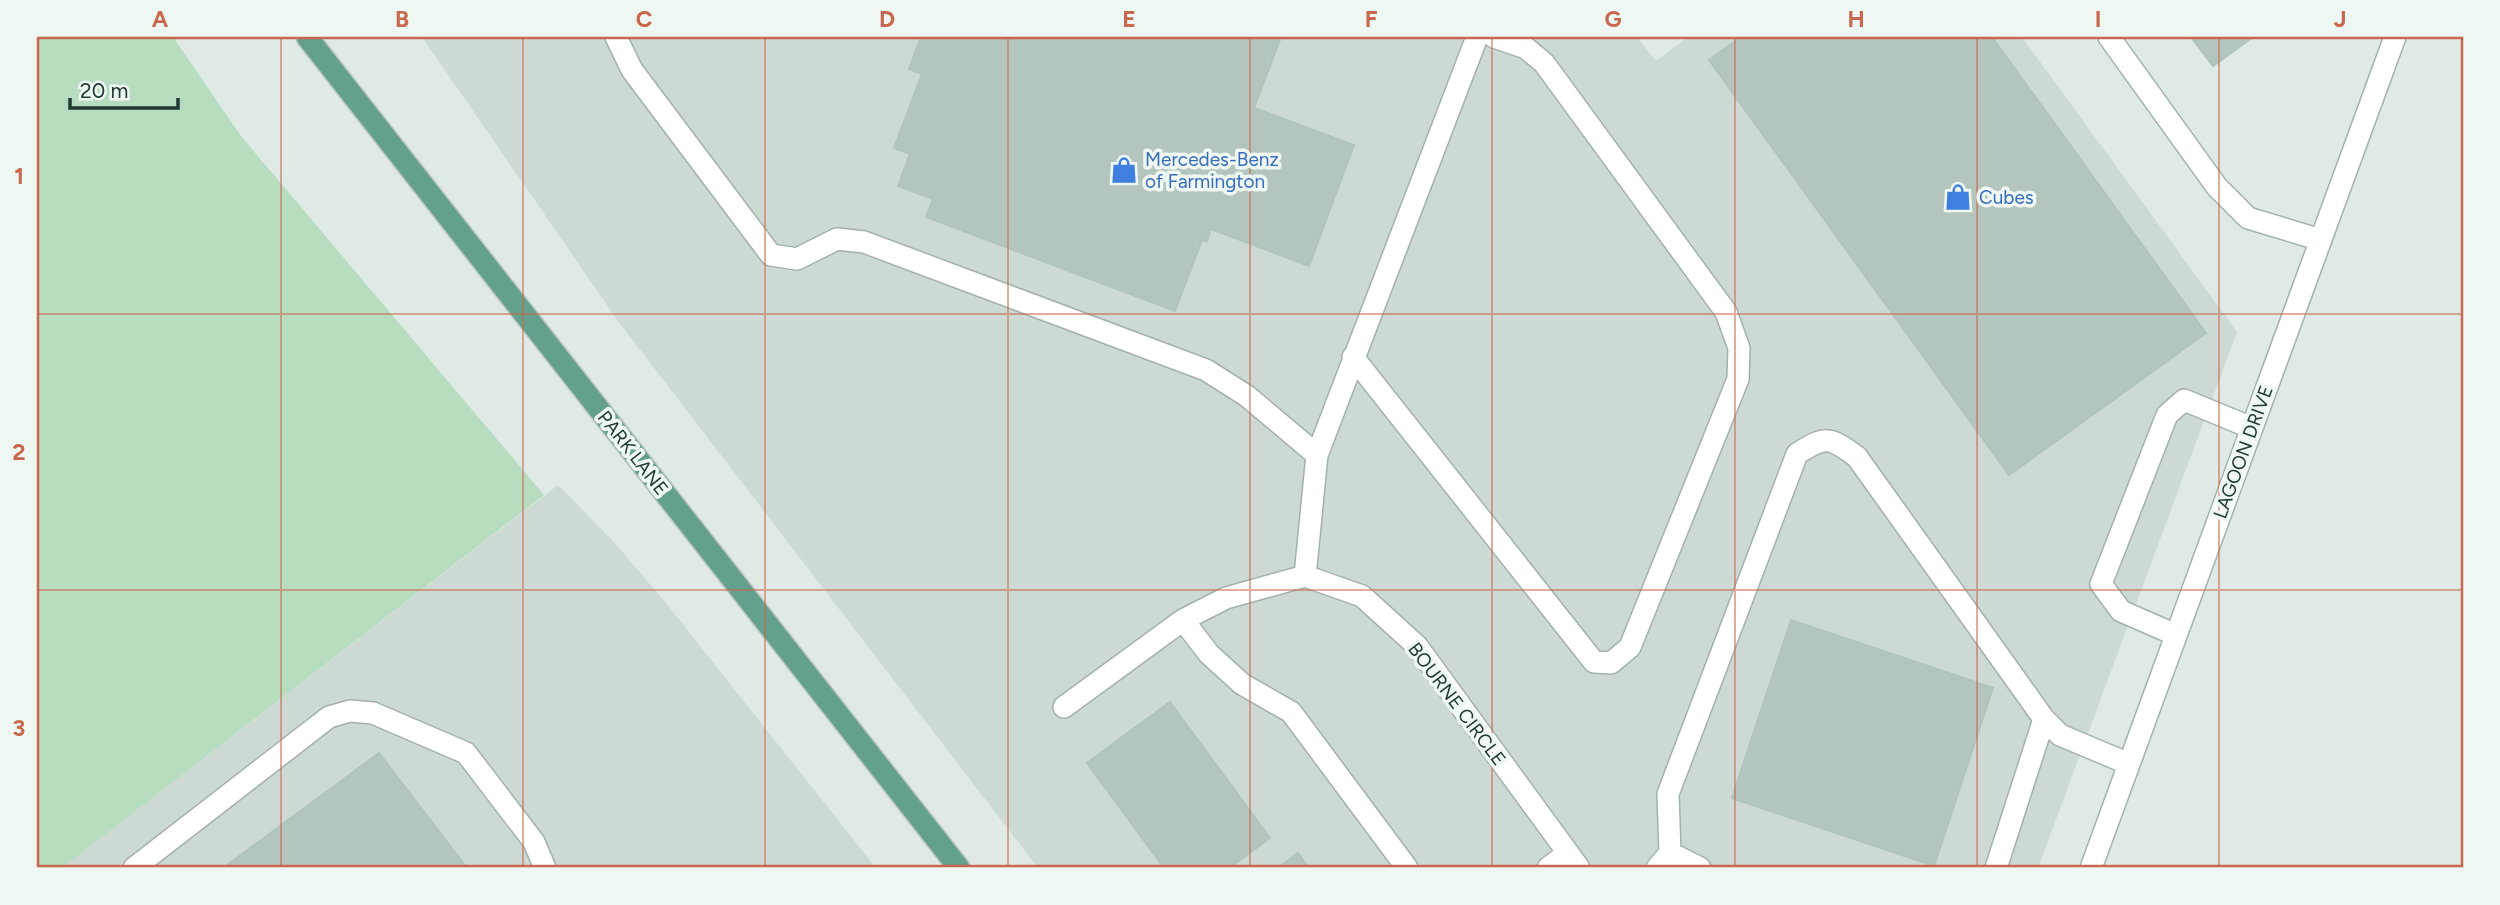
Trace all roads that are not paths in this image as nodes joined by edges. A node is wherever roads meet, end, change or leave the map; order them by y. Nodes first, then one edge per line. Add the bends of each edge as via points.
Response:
1 (307, 37) edge
2 (616, 37) edge
3 (1478, 37) edge
4 (1494, 37) edge
5 (2109, 37) edge
6 (2396, 37) edge
7 (2321, 240) junction
8 (1353, 357) junction
9 (2252, 428) junction
10 (1317, 455) junction
11 (1305, 576) junction
12 (1183, 620) junction
13 (2176, 635) junction
14 (1064, 708) dead end
15 (2044, 719) junction
16 (2129, 764) junction
17 (1663, 860) edge
18 (1574, 861) edge
19 (134, 868) edge
20 (545, 868) edge
21 (959, 868) edge
22 (1407, 868) edge
23 (1548, 868) edge
24 (1700, 868) edge
25 (1996, 868) edge
26 (2091, 868) edge

1 - 21 main road, PARK LANE
2 - 10 street via 632,70 771,256 797,259 836,239 864,242 1206,370 1247,396
3 - 8 street
4 - 8 street via 1526,48 1544,63 1726,312 1739,348 1738,379 1630,648 1611,663 1594,662
5 - 7 street via 2217,187 2248,218
6 - 7 street, LAGOON DRIVE
7 - 9 street, LAGOON DRIVE
8 - 10 street
9 - 13 street, LAGOON DRIVE
9 - 13 street via 2184,400 2167,415 2101,584 2121,611
10 - 11 street
11 - 12 street via 1226,598
11 - 18 street, BOURNE CIRCLE via 1362,596 1417,646
12 - 14 street
12 - 22 street via 1209,654 1242,684 1292,712
13 - 16 street, LAGOON DRIVE
15 - 16 street via 2060,735
15 - 17 street via 1857,457 1836,441 1817,441 1797,454 1668,794
15 - 25 street
16 - 26 street, LAGOON DRIVE
17 - 24 street
18 - 23 street
19 - 20 street via 329,717 349,711 373,713 466,752 534,842

